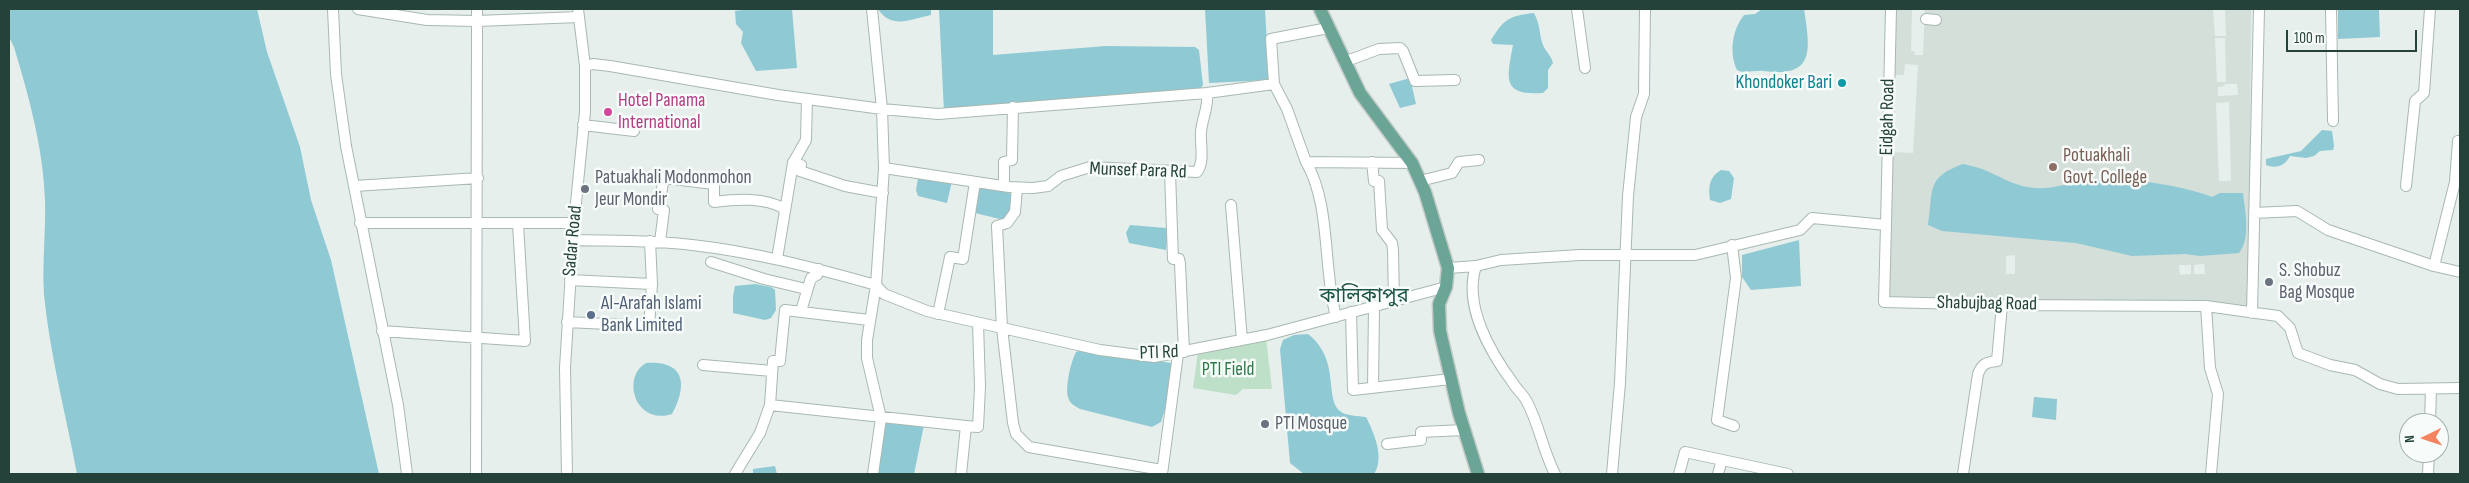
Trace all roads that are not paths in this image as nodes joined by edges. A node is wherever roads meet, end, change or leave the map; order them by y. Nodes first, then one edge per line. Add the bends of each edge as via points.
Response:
1 (332, 9) edge
2 (358, 9) edge
3 (477, 9) edge
4 (872, 9) edge
5 (1320, 9) edge
6 (1578, 9) edge
7 (1645, 9) edge
8 (1891, 9) edge
9 (2259, 9) edge
10 (2331, 9) edge
11 (2430, 9) edge
12 (579, 13) edge
13 (477, 21) junction
14 (1328, 28) junction
15 (1344, 62) junction
16 (585, 66) junction
17 (1585, 68) dead end
18 (1455, 80) dead end
19 (1274, 84) junction
20 (1207, 92) junction
21 (808, 99) junction
22 (1013, 107) junction
23 (882, 109) junction
24 (2333, 121) dead end
25 (583, 125) junction
26 (634, 131) dead end
27 (2460, 141) edge
28 (1479, 160) dead end
29 (793, 162) junction
30 (1306, 162) junction
31 (1372, 162) junction
32 (1412, 162) junction
33 (884, 168) junction
34 (1170, 172) junction
35 (478, 178) junction
36 (1420, 181) junction
37 (975, 182) junction
38 (355, 186) junction
39 (1004, 186) junction
40 (2406, 186) dead end
41 (1017, 188) junction
42 (883, 193) junction
43 (1231, 206) dead end
44 (785, 210) junction
45 (2254, 213) junction
46 (360, 223) junction
47 (574, 223) junction
48 (477, 224) junction
49 (518, 224) junction
50 (1886, 225) junction
51 (573, 240) junction
52 (655, 242) junction
53 (1732, 245) junction
54 (1626, 255) junction
55 (777, 259) junction
56 (711, 262) dead end
57 (1476, 266) junction
58 (2434, 266) junction
59 (1448, 268) junction
60 (819, 269) junction
61 (2460, 272) edge
62 (570, 280) junction
63 (652, 284) junction
64 (876, 285) junction
65 (1446, 287) junction
66 (806, 289) junction
67 (1394, 301) junction
68 (2002, 305) junction
69 (1374, 306) junction
70 (2206, 306) junction
71 (801, 312) junction
72 (1351, 312) junction
73 (2252, 313) junction
74 (938, 314) junction
75 (1336, 317) junction
76 (869, 320) junction
77 (567, 322) junction
78 (978, 323) junction
79 (1002, 328) junction
80 (382, 331) junction
81 (478, 338) junction
82 (1242, 340) junction
83 (1181, 353) junction
84 (703, 365) dead end
85 (772, 370) junction
86 (1451, 379) junction
87 (1373, 388) junction
88 (2460, 388) edge
89 (2431, 389) junction
90 (770, 405) junction
91 (2430, 413) edge
92 (881, 418) junction
93 (966, 426) junction
94 (1734, 426) dead end
95 (1464, 430) junction
96 (1387, 444) dead end
97 (1722, 460) junction
98 (1162, 472) edge
99 (407, 474) edge
100 (476, 474) edge
101 (567, 474) edge
102 (735, 474) edge
103 (873, 474) edge
104 (961, 474) edge
105 (1478, 474) edge
106 (1554, 474) edge
107 (1612, 474) edge
108 (1679, 474) edge
109 (1718, 474) edge
110 (1788, 474) edge
111 (1963, 474) edge
112 (2211, 474) edge

1 - 38 street via 336,74
2 - 13 street via 427,20
3 - 13 street
4 - 23 street
5 - 14 main road
6 - 17 street
7 - 54 street via 1644,94 1636,117
8 - 50 street, Eidgah Road
9 - 45 street
10 - 24 street
11 - 40 street via 2424,92 2415,101
12 - 13 street
12 - 16 street, Sadar Road
13 - 35 street
14 - 15 main road
14 - 19 street via 1271,39
15 - 18 street via 1379,49 1400,48 1415,81
15 - 32 main road via 1360,93
16 - 21 street via 610,66
16 - 25 street, Sadar Road
19 - 20 street
19 - 30 street via 1287,109
20 - 22 street
20 - 34 street, Munsef Para Rd via 1208,108 1201,132 1201,167 1197,172
21 - 23 street
21 - 29 street via 806,140
22 - 23 street via 938,114
22 - 39 street via 1012,160 1004,162
23 - 33 street
25 - 26 street
25 - 47 street, Sadar Road
27 - 58 street
28 - 36 street via 1459,162 1452,173
29 - 42 street via 801,165 800,171 845,186
29 - 44 street
30 - 31 street
30 - 75 street via 1318,189
31 - 32 street
31 - 67 street via 1374,181 1379,181 1382,230 1392,243
32 - 36 main road
33 - 37 street, Munsef Para Rd
33 - 42 street
34 - 41 street, Munsef Para Rd via 1090,167 1061,176 1048,186
34 - 83 street via 1173,259 1179,259
35 - 38 street
35 - 48 street
36 - 59 main road
37 - 39 street, Munsef Para Rd
37 - 74 street via 963,259 950,257
38 - 46 street
39 - 41 street, Munsef Para Rd
41 - 79 street via 1015,212 1007,223 997,226
42 - 64 street
43 - 82 street
44 - 52 street via 768,203 741,199 714,202 714,184 664,178 658,209 664,210
44 - 55 street
45 - 58 street via 2297,211 2328,230
45 - 73 street
46 - 48 street
46 - 80 street
47 - 49 street
47 - 51 street, Sadar Road
48 - 49 street
48 - 81 street
49 - 81 street via 525,341
50 - 53 street via 1812,218 1800,230
50 - 68 street, Shabujbag Road via 1884,302
51 - 52 street
51 - 62 street, Sadar Road
52 - 55 street
52 - 63 street
53 - 54 street via 1695,255
53 - 94 street via 1736,278 1717,420
54 - 57 street via 1540,257
54 - 107 street
55 - 60 street
56 - 66 street
57 - 59 street
57 - 106 street via 1471,280 1482,329 1512,383 1527,402
58 - 61 street
59 - 65 main road
60 - 64 street
60 - 66 street
62 - 63 street
62 - 77 street, Sadar Road
63 - 77 street via 649,326
64 - 74 street, PTI Rd via 895,300
64 - 76 street
65 - 67 street, PTI Rd
65 - 86 main road via 1439,304 1439,319
66 - 71 street
67 - 69 street, PTI Rd
68 - 70 street, Shabujbag Road
68 - 111 street via 1997,361 1985,363 1978,374
69 - 72 street, PTI Rd
69 - 87 street
70 - 73 street, Shabujbag Road
70 - 112 street via 2210,368 2218,394
71 - 76 street
71 - 85 street via 785,310 780,361 772,361
72 - 75 street, PTI Rd
72 - 87 street via 1353,390
73 - 89 street, Shabujbag Road via 2278,316 2290,328 2298,353 2355,370 2398,390
74 - 78 street, PTI Rd
75 - 82 street, PTI Rd
76 - 92 street via 867,358
77 - 101 street, Sadar Road
78 - 79 street, PTI Rd
78 - 93 street via 978,427
79 - 83 street, PTI Rd via 1108,351 1154,357
79 - 98 street via 1013,423 1021,442 1028,447
80 - 81 street
80 - 99 street via 398,405
81 - 100 street
82 - 83 street, PTI Rd
83 - 98 street
84 - 85 street
85 - 90 street
86 - 87 street
86 - 95 main road
88 - 89 street
89 - 91 street
90 - 92 street
90 - 102 street via 760,433
92 - 93 street
92 - 103 street
93 - 104 street
95 - 96 street via 1421,432 1421,440
95 - 105 main road
97 - 108 street via 1685,452
97 - 109 street
97 - 110 street

